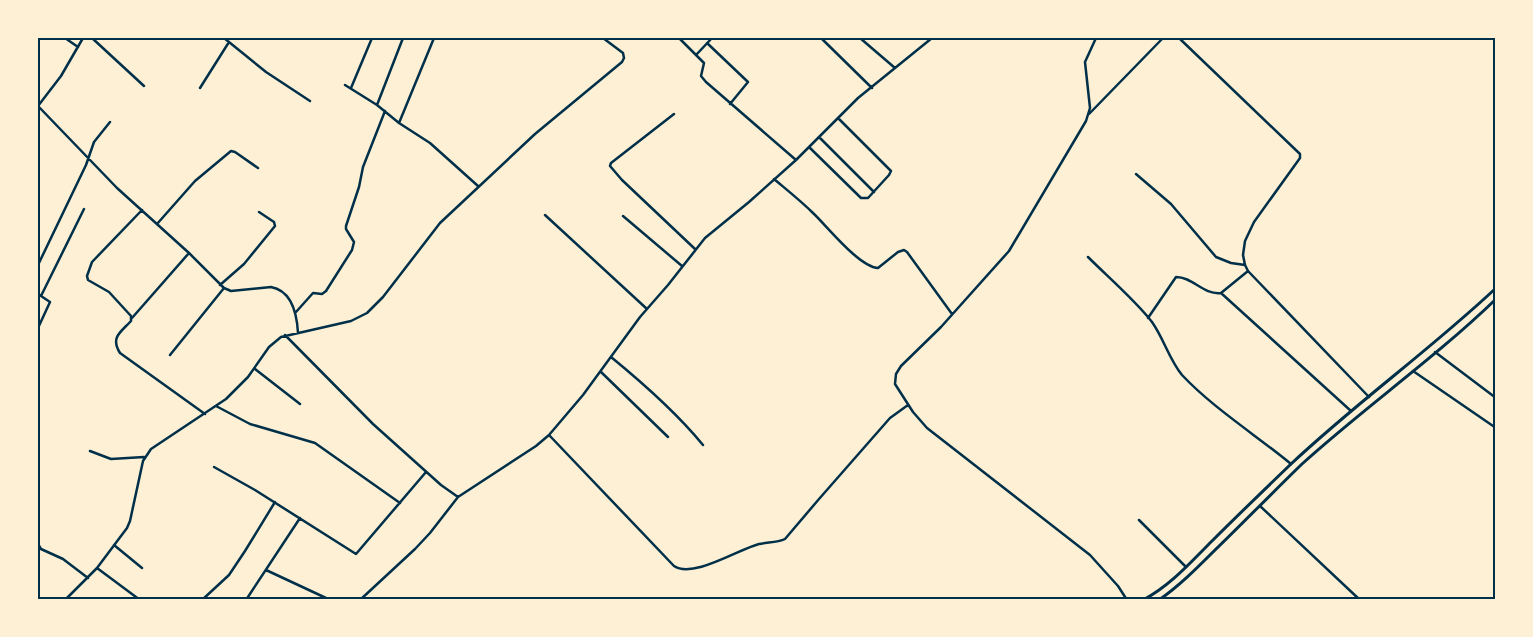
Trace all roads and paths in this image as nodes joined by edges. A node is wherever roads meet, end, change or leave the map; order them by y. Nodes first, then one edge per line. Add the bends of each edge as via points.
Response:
1 (65, 38) edge
2 (82, 38) edge
3 (92, 38) edge
4 (224, 38) edge
5 (372, 38) edge
6 (403, 38) edge
7 (434, 38) edge
8 (603, 38) edge
9 (679, 38) edge
10 (712, 38) edge
11 (820, 38) edge
12 (860, 38) edge
13 (932, 38) edge
14 (1096, 38) edge
15 (1163, 38) edge
16 (1178, 38) edge
17 (230, 42) junction
18 (707, 43) junction
19 (78, 47) junction
20 (696, 55) junction
21 (895, 68) junction
22 (345, 84) dead end
23 (144, 86) dead end
24 (200, 88) dead end
25 (351, 88) junction
26 (872, 88) junction
27 (310, 102) dead end
28 (730, 104) junction
29 (377, 105) junction
30 (38, 107) edge
31 (385, 111) junction
32 (674, 114) dead end
33 (1089, 115) junction
34 (838, 118) junction
35 (110, 122) dead end
36 (399, 123) junction
37 (819, 137) junction
38 (809, 147) junction
39 (89, 159) junction
40 (796, 160) junction
41 (258, 168) dead end
42 (1136, 174) dead end
43 (774, 179) junction
44 (478, 186) junction
45 (874, 192) junction
46 (84, 209) dead end
47 (142, 210) junction
48 (260, 212) dead end
49 (545, 215) dead end
50 (623, 216) dead end
51 (157, 224) junction
52 (696, 249) junction
53 (189, 253) junction
54 (1088, 257) dead end
55 (38, 265) edge
56 (1245, 265) junction
57 (682, 266) junction
58 (1248, 271) junction
59 (220, 284) junction
60 (224, 288) junction
61 (1496, 288) edge
62 (1221, 293) junction
63 (39, 295) edge
64 (1496, 299) edge
65 (646, 309) junction
66 (296, 312) junction
67 (952, 314) junction
68 (132, 318) junction
69 (1148, 318) junction
70 (38, 328) edge
71 (298, 333) junction
72 (285, 335) junction
73 (1435, 352) junction
74 (170, 355) dead end
75 (611, 357) junction
76 (255, 369) junction
77 (1413, 371) junction
78 (600, 372) junction
79 (1369, 397) junction
80 (1496, 398) edge
81 (300, 404) dead end
82 (908, 405) junction
83 (216, 406) junction
84 (1351, 412) junction
85 (205, 414) junction
86 (1496, 428) edge
87 (549, 435) junction
88 (668, 436) dead end
89 (703, 445) dead end
90 (90, 451) dead end
91 (144, 457) junction
92 (1291, 464) junction
93 (214, 467) dead end
94 (426, 472) junction
95 (458, 497) junction
96 (275, 502) junction
97 (400, 503) junction
98 (1249, 504) junction
99 (1260, 506) junction
100 (1255, 511) junction
101 (300, 518) junction
102 (1138, 520) dead end
103 (38, 544) edge
104 (114, 545) junction
105 (1186, 567) junction
106 (97, 568) junction
107 (142, 568) dead end
108 (266, 570) junction
109 (88, 578) junction
110 (69, 596) junction
111 (326, 598) edge
112 (65, 600) edge
113 (74, 600) edge
114 (140, 600) edge
115 (202, 600) edge
116 (246, 600) edge
117 (360, 600) edge
118 (1127, 600) edge
119 (1144, 600) edge
120 (1159, 600) edge
121 (1360, 600) edge

1 - 19 street
2 - 19 street
3 - 23 street
4 - 17 street
5 - 25 street
6 - 29 street
7 - 36 street
8 - 44 street via 623,53 622,62
9 - 20 street
10 - 18 street
11 - 26 street
12 - 21 street
13 - 21 street
14 - 33 street via 1085,62
15 - 33 street
16 - 56 street via 1300,154 1244,241
17 - 24 street
17 - 27 street
18 - 20 street
18 - 28 street via 748,82
19 - 30 street
20 - 28 street via 704,63 702,78
21 - 26 street
22 - 25 street
25 - 29 street
26 - 34 street
28 - 40 street
29 - 31 street
30 - 39 street
31 - 36 street
31 - 66 street via 363,167 346,226 354,242 352,250 326,291 312,293
32 - 52 street via 610,166
33 - 67 street via 1009,251
34 - 37 street
34 - 45 street via 891,171
35 - 39 street via 94,142
36 - 44 street via 441,152
37 - 38 street
37 - 45 street
38 - 40 street
38 - 45 street via 861,198 868,198
39 - 47 street
39 - 55 street
40 - 43 street
41 - 51 street via 231,151 195,181
42 - 56 street via 1171,204 1216,257
43 - 52 street
43 - 67 street via 871,267 878,268 904,250
44 - 71 street via 435,228 367,313 339,324
46 - 63 street
47 - 51 street
47 - 68 street via 92,262 86,276 112,294
48 - 59 street via 275,226 244,264
49 - 65 street
50 - 57 street
51 - 53 street
52 - 57 street
53 - 59 street
53 - 68 street
54 - 69 street
56 - 58 street
57 - 65 street
58 - 62 street
58 - 79 street
59 - 60 street
60 - 66 street via 231,291 276,288 290,299
60 - 74 street
61 - 79 street
62 - 69 street via 1213,293 1176,277
62 - 84 street
63 - 70 street via 50,303
64 - 73 street
65 - 75 street
66 - 71 street
67 - 82 street via 896,374 895,384
68 - 85 street via 116,339 120,353
69 - 92 street via 1184,376
71 - 72 street
72 - 76 street via 269,347
72 - 94 street via 373,424
73 - 77 street
73 - 80 street
75 - 78 street
75 - 89 street via 671,410
76 - 81 street
76 - 83 street
77 - 86 street
77 - 99 street via 1334,436
78 - 87 street
78 - 88 street
79 - 84 street
82 - 87 street via 890,418 785,539 758,544 706,565 686,569 674,566
82 - 118 street via 943,442 1090,556
83 - 85 street
83 - 97 street via 250,424 315,443
84 - 92 street
85 - 91 street via 158,444
87 - 95 street
90 - 91 street via 111,459
91 - 104 street via 130,521
92 - 98 street
93 - 96 street
94 - 95 street
94 - 97 street
95 - 117 street via 415,549
96 - 101 street
96 - 115 street via 229,575
97 - 101 street via 356,554
98 - 100 street
98 - 105 street
99 - 100 street
99 - 121 street
100 - 120 street
101 - 108 street
102 - 105 street
103 - 109 street
104 - 106 street
104 - 107 street
105 - 119 street via 1166,586
106 - 109 street
106 - 114 street
108 - 111 street
108 - 116 street
109 - 110 street
110 - 112 street
110 - 113 street

